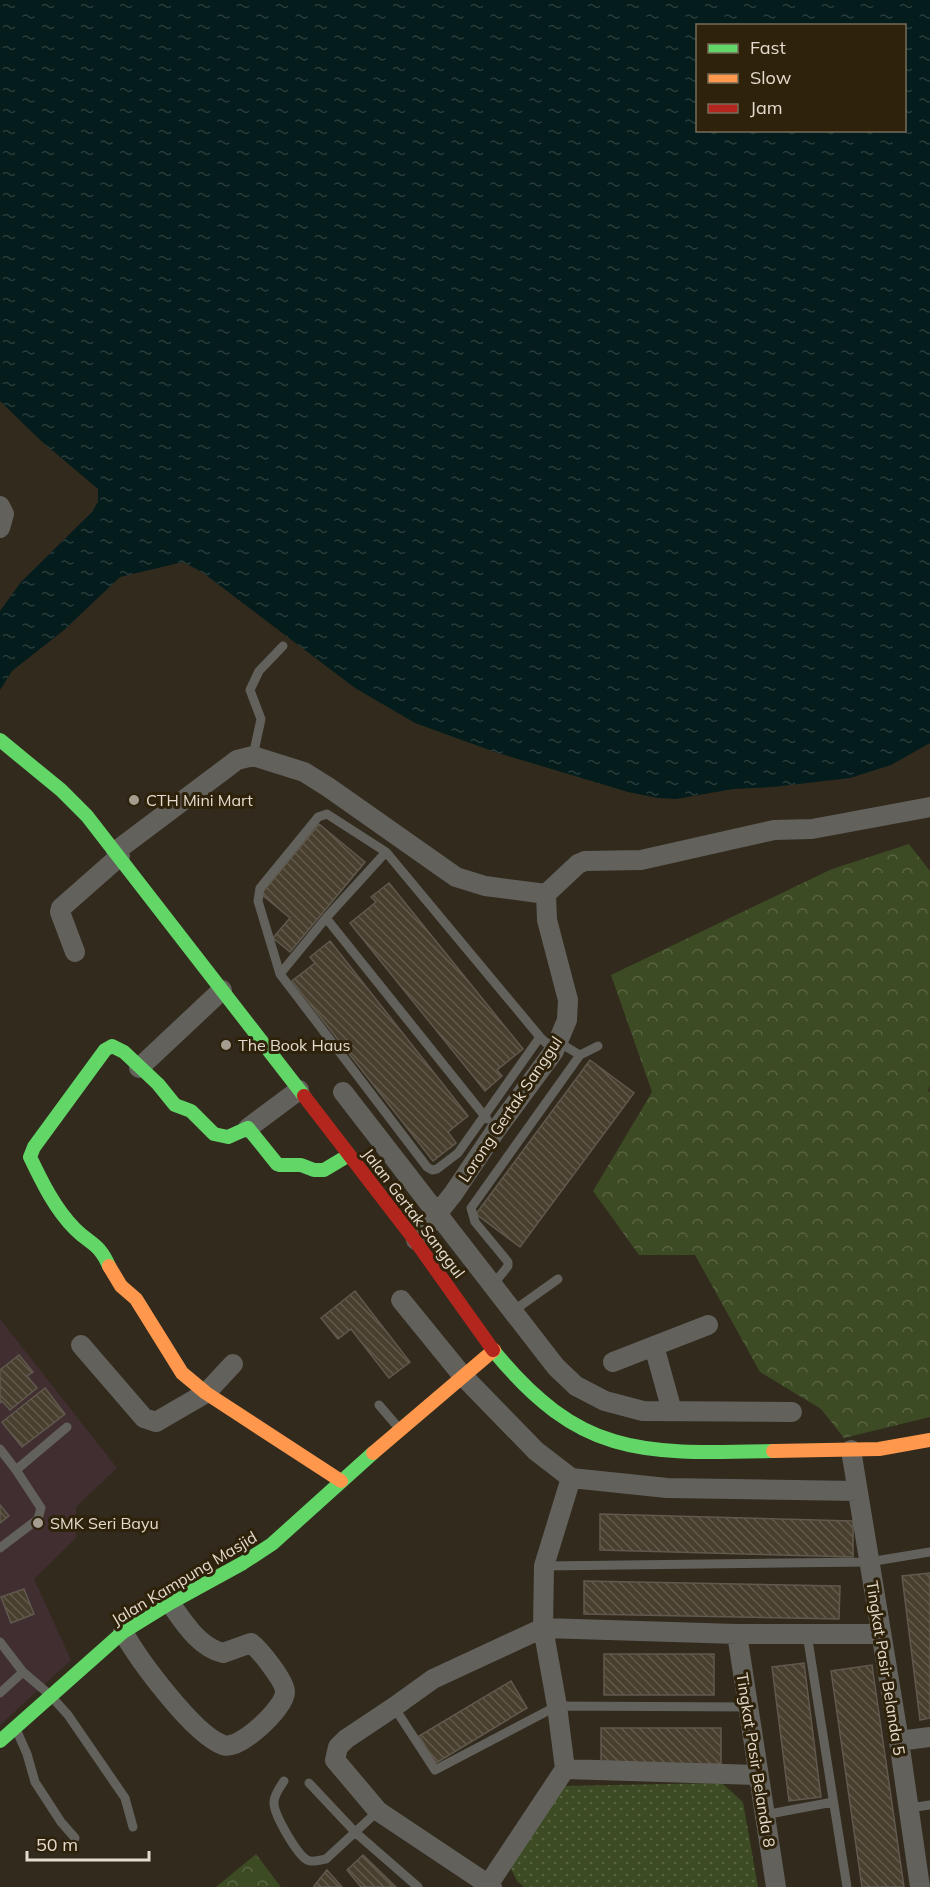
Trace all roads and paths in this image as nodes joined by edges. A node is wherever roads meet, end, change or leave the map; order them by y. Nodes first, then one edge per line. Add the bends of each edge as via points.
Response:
1 (0, 506) edge
2 (0, 528) edge
3 (283, 646) dead end
4 (0, 740) edge
5 (254, 756) junction
6 (930, 807) edge
7 (386, 852) junction
8 (118, 854) junction
9 (546, 894) junction
10 (326, 918) junction
11 (75, 952) dead end
12 (280, 974) junction
13 (222, 990) junction
14 (551, 1043) junction
15 (598, 1047) dead end
16 (580, 1055) junction
17 (139, 1068) junction
18 (299, 1090) junction
19 (343, 1092) dead end
20 (490, 1123) junction
21 (248, 1128) junction
22 (349, 1155) junction
23 (437, 1215) junction
24 (416, 1240) junction
25 (558, 1279) dead end
26 (493, 1286) junction
27 (401, 1300) dead end
28 (513, 1311) junction
29 (708, 1325) dead end
30 (81, 1345) dead end
31 (654, 1346) junction
32 (494, 1350) junction
33 (613, 1362) dead end
34 (233, 1364) dead end
35 (462, 1375) junction
36 (206, 1393) junction
37 (379, 1405) dead end
38 (672, 1411) junction
39 (792, 1412) dead end
40 (67, 1427) dead end
41 (399, 1429) junction
42 (930, 1440) edge
43 (0, 1449) edge
44 (851, 1450) junction
45 (16, 1470) junction
46 (571, 1478) junction
47 (341, 1481) junction
48 (858, 1491) junction
49 (0, 1548) edge
50 (930, 1552) edge
51 (869, 1562) junction
52 (544, 1566) junction
53 (170, 1603) junction
54 (543, 1628) junction
55 (123, 1632) junction
56 (737, 1634) junction
57 (807, 1634) junction
58 (880, 1634) junction
59 (0, 1642) edge
60 (23, 1672) junction
61 (0, 1693) edge
62 (50, 1695) junction
63 (557, 1706) junction
64 (394, 1707) junction
65 (748, 1707) junction
66 (15, 1727) junction
67 (930, 1737) edge
68 (0, 1741) edge
69 (898, 1741) junction
70 (565, 1769) junction
71 (758, 1775) junction
72 (284, 1781) dead end
73 (309, 1783) dead end
74 (834, 1802) junction
75 (930, 1805) edge
76 (909, 1808) junction
77 (378, 1811) junction
78 (764, 1815) junction
79 (133, 1827) dead end
80 (356, 1833) junction
81 (75, 1838) dead end
82 (490, 1886) edge
83 (418, 1887) edge
84 (776, 1887) edge
85 (847, 1887) edge
86 (920, 1887) edge

1 - 2 street via 4,514
3 - 5 lane via 259,671 250,690 261,719
4 - 8 street, Jalan Gertak Sanggul via 61,790
5 - 8 street via 237,760
5 - 9 street via 304,772 456,878
6 - 9 street via 812,829 774,830 641,860 585,861
7 - 10 lane
7 - 12 lane via 327,814 318,817 258,894
7 - 14 lane
8 - 11 street via 61,908
8 - 13 street, Jalan Gertak Sanggul
9 - 14 street, Lorong Gertak Sanggul via 549,929 568,1000 567,1020
10 - 12 lane
10 - 20 lane
12 - 20 lane via 427,1167 437,1169
13 - 17 street
13 - 18 street, Jalan Gertak Sanggul
14 - 16 lane
14 - 20 street, Lorong Gertak Sanggul
15 - 16 lane
16 - 26 lane via 471,1208 475,1222 508,1262
17 - 21 street via 175,1105 191,1111 214,1134 228,1137
17 - 36 street via 116,1047 105,1050 30,1157 48,1193 74,1228 102,1250 114,1276 136,1299 182,1374
18 - 21 street
18 - 22 street, Jalan Gertak Sanggul
19 - 23 street
20 - 23 street, Lorong Gertak Sanggul via 453,1194
21 - 22 street via 282,1167 299,1165 325,1170
22 - 24 street, Jalan Gertak Sanggul
23 - 24 street, Lorong Gertak Sanggul
23 - 26 street
24 - 32 street, Jalan Gertak Sanggul
25 - 28 lane
26 - 28 street
27 - 35 street
28 - 38 street via 556,1367 576,1386 605,1401 643,1411
29 - 31 street
30 - 36 street via 150,1421 156,1422
31 - 33 street
31 - 38 street
32 - 35 street, Jalan Kampung Masjid
32 - 44 street, Jalan Gertak Sanggul via 520,1384 549,1409 585,1431 626,1446 691,1452
34 - 36 street
35 - 41 street, Jalan Kampung Masjid
35 - 46 street via 536,1451
36 - 47 street
37 - 41 lane
38 - 39 street
40 - 45 lane
41 - 47 street, Jalan Kampung Masjid
42 - 44 street, Jalan Gertak Sanggul
43 - 45 lane
44 - 48 street, Tingkat Pasir Belanda 5
45 - 49 lane via 40,1512 38,1519
46 - 48 street via 668,1488
46 - 52 street
47 - 53 street, Jalan Kampung Masjid via 272,1544
48 - 51 street, Tingkat Pasir Belanda 5
50 - 51 lane
51 - 52 lane
51 - 58 street, Tingkat Pasir Belanda 5
52 - 54 street
53 - 55 street, Jalan Kampung Masjid
53 - 55 street via 207,1646 223,1653 251,1643 282,1683 285,1690 278,1708 238,1743 222,1744 194,1723 153,1677
54 - 56 street
54 - 63 street
54 - 64 street via 433,1679
55 - 62 street, Jalan Kampung Masjid
56 - 57 street
56 - 65 street, Tingkat Pasir Belanda 8
57 - 58 street
57 - 74 lane
58 - 69 street, Tingkat Pasir Belanda 5
59 - 60 lane
60 - 61 lane
60 - 62 lane
62 - 66 street, Jalan Kampung Masjid
62 - 79 lane via 69,1715 125,1798
63 - 64 lane via 435,1770
63 - 65 lane
63 - 70 street
64 - 77 street via 346,1739 338,1747 335,1761
65 - 71 street, Tingkat Pasir Belanda 8
66 - 68 street, Jalan Kampung Masjid
66 - 81 lane via 35,1782
67 - 69 street
69 - 76 street, Tingkat Pasir Belanda 5
70 - 71 street
70 - 82 street
71 - 78 street, Tingkat Pasir Belanda 8
72 - 80 lane via 273,1804 279,1821 308,1860 326,1858
73 - 80 lane
74 - 78 lane
74 - 85 lane
75 - 76 lane
76 - 86 street, Tingkat Pasir Belanda 5
77 - 80 lane
77 - 82 street
78 - 84 street, Tingkat Pasir Belanda 8
80 - 83 lane

